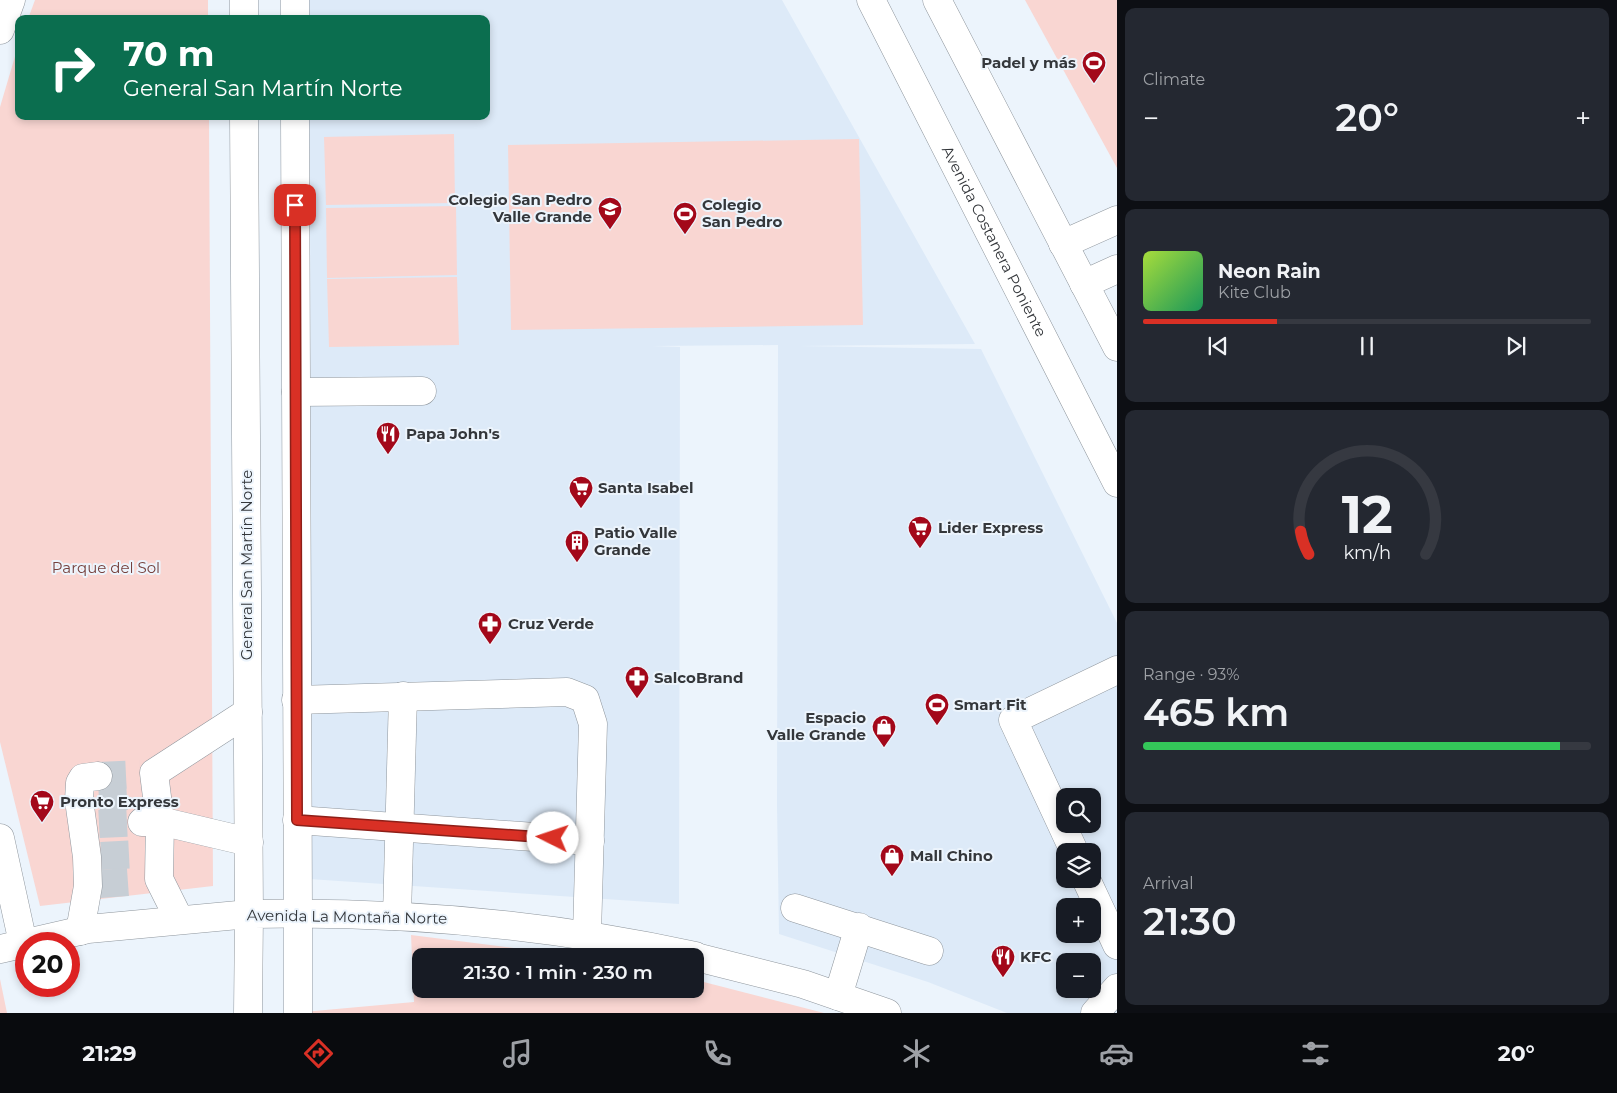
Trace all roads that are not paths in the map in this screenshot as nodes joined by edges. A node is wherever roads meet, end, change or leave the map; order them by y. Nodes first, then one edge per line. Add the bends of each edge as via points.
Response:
1 (244, 0) edge
2 (295, 0) edge
3 (870, 0) edge
4 (937, 0) edge
5 (244, 15) edge
6 (295, 15) edge
7 (244, 120) edge
8 (295, 120) edge
9 (1117, 220) edge
10 (1063, 244) junction
11 (1117, 269) edge
12 (1084, 284) junction
13 (1117, 347) edge
14 (422, 391) dead end
15 (296, 392) junction
16 (1117, 484) edge
17 (1117, 670) edge
18 (403, 696) junction
19 (296, 700) junction
20 (248, 712) junction
21 (149, 797) junction
22 (92, 804) dead end
23 (297, 820) junction
24 (400, 827) junction
25 (0, 838) edge
26 (590, 841) junction
27 (249, 842) junction
28 (1070, 843) edge
29 (1090, 888) edge
30 (796, 908) dead end
31 (298, 913) junction
32 (249, 914) junction
33 (398, 916) junction
34 (179, 919) junction
35 (859, 927) junction
36 (80, 931) junction
37 (587, 934) junction
38 (1117, 945) edge
39 (12, 946) edge
40 (656, 948) edge
41 (929, 951) dead end
42 (704, 958) edge
43 (1117, 988) edge
44 (838, 996) junction
45 (248, 1013) edge
46 (298, 1013) edge
47 (887, 1013) edge
48 (1095, 1013) edge

1 - 5 street
2 - 6 street
3 - 16 street, Avenida Costanera Poniente
4 - 10 street
7 - 20 street, General San Martín Norte
8 - 15 street
9 - 10 street
10 - 12 street
11 - 12 street
12 - 13 street
14 - 15 street
15 - 19 street
17 - 28 street via 1012,720
18 - 19 street
18 - 24 street
18 - 26 street via 567,692 585,699 593,724
19 - 23 street
20 - 21 street
20 - 27 street, General San Martín Norte
21 - 27 street
21 - 34 street via 150,880
22 - 36 street via 94,885
23 - 24 street
23 - 31 street
24 - 26 street
24 - 33 street
25 - 39 street
26 - 37 street
27 - 32 street, General San Martín Norte
29 - 38 street
30 - 35 street
31 - 32 street, Avenida La Montaña Norte
31 - 33 street, Avenida La Montaña Norte
31 - 46 street
32 - 34 street, Avenida La Montaña Norte
32 - 45 street, General San Martín Norte
33 - 37 street, Avenida La Montaña Norte
34 - 36 street, Avenida La Montaña Norte
35 - 41 street
35 - 44 street
36 - 39 street, Avenida La Montaña Norte
37 - 40 street, Avenida La Montaña Norte
42 - 44 street, Avenida La Montaña Norte
43 - 48 street
44 - 47 street, Avenida La Montaña Norte

